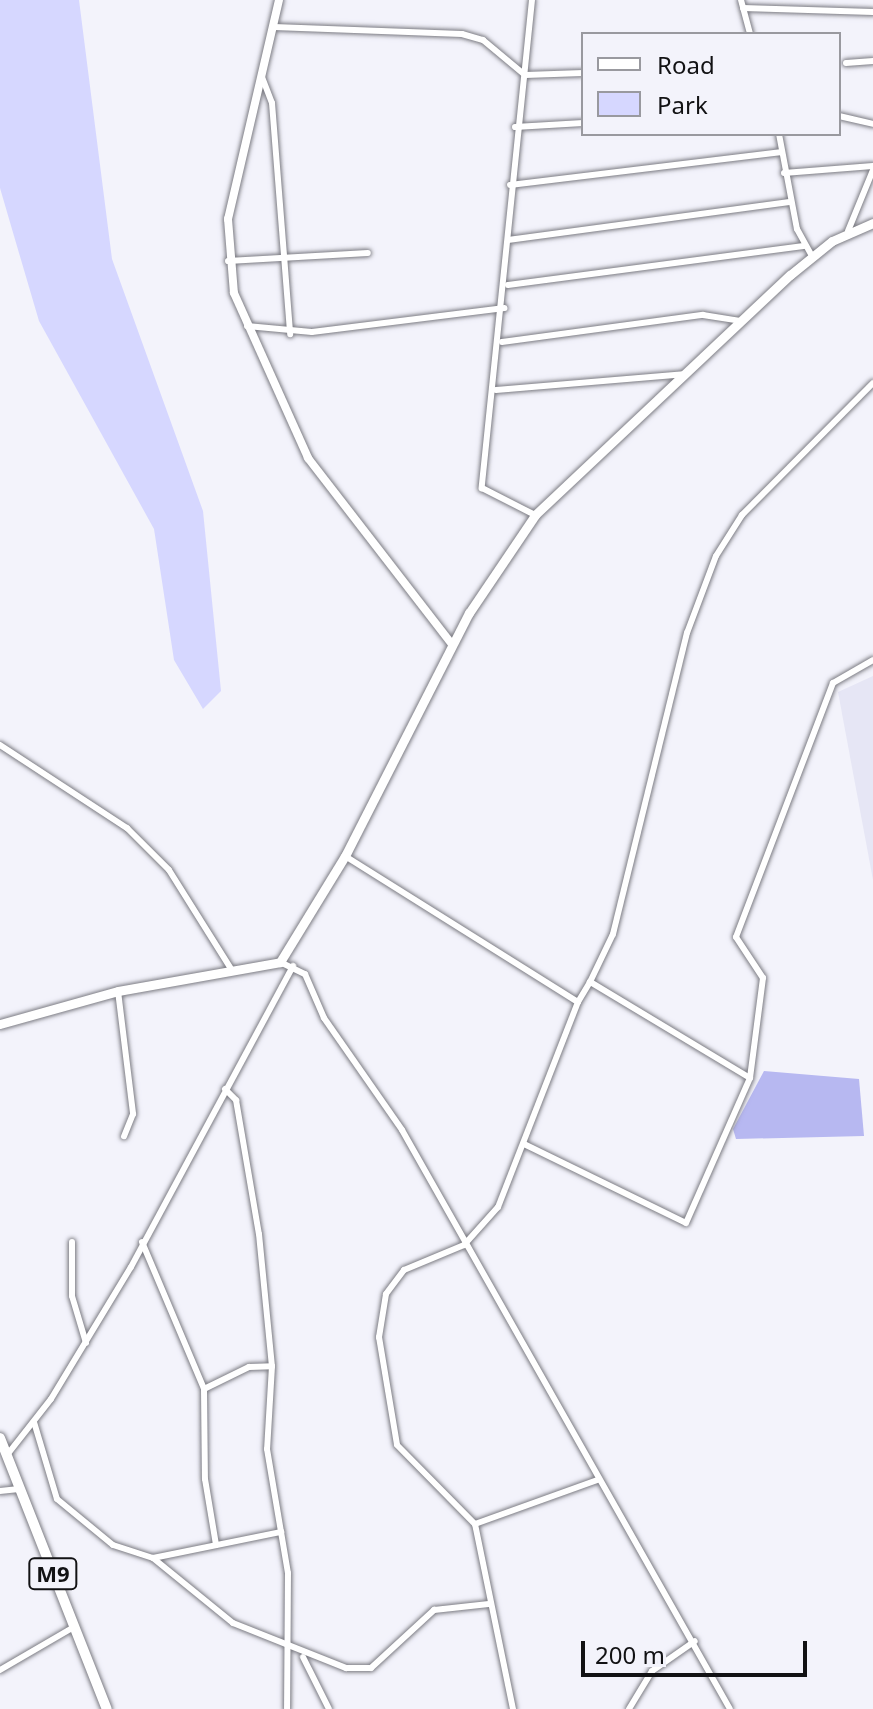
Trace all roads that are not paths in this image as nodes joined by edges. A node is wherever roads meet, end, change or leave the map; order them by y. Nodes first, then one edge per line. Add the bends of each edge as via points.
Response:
1 (279, 0) edge
2 (532, 0) edge
3 (742, 4) edge
4 (873, 12) edge
5 (274, 27) junction
6 (749, 32) edge
7 (873, 61) edge
8 (846, 63) dead end
9 (581, 73) edge
10 (525, 75) junction
11 (262, 77) junction
12 (841, 116) edge
13 (581, 123) edge
14 (873, 124) edge
15 (515, 127) junction
16 (779, 136) edge
17 (782, 152) junction
18 (873, 168) edge
19 (784, 173) junction
20 (510, 185) junction
21 (789, 202) junction
22 (873, 223) edge
23 (848, 231) junction
24 (508, 240) junction
25 (805, 246) junction
26 (368, 253) dead end
27 (281, 255) junction
28 (812, 256) junction
29 (228, 261) junction
30 (508, 285) junction
31 (505, 308) junction
32 (739, 321) junction
33 (247, 326) junction
34 (290, 334) junction
35 (502, 342) junction
36 (686, 374) junction
37 (873, 383) edge
38 (496, 390) junction
39 (535, 515) junction
40 (452, 644) junction
41 (873, 660) edge
42 (0, 745) edge
43 (345, 856) junction
44 (280, 962) junction
45 (293, 966) junction
46 (234, 974) junction
47 (590, 982) junction
48 (118, 991) junction
49 (578, 1002) junction
50 (0, 1024) edge
51 (750, 1078) junction
52 (225, 1089) junction
53 (124, 1136) dead end
54 (524, 1144) junction
55 (72, 1242) dead end
56 (142, 1242) junction
57 (464, 1245) junction
58 (86, 1343) junction
59 (272, 1366) junction
60 (204, 1389) junction
61 (34, 1422) junction
62 (0, 1438) edge
63 (6, 1456) junction
64 (597, 1480) junction
65 (19, 1489) junction
66 (0, 1491) edge
67 (475, 1524) junction
68 (281, 1532) junction
69 (216, 1545) junction
70 (153, 1558) junction
71 (489, 1604) junction
72 (74, 1627) junction
73 (695, 1641) junction
74 (283, 1649) junction
75 (303, 1657) junction
76 (0, 1670) edge
77 (0, 1680) edge
78 (107, 1709) edge
79 (287, 1709) edge
80 (329, 1709) edge
81 (513, 1709) edge
82 (629, 1709) edge
83 (730, 1709) edge

1 - 5 street
2 - 10 street
3 - 4 street
3 - 6 street
5 - 10 street via 462,34 483,40
5 - 11 street
7 - 8 street
9 - 10 street
10 - 15 street
11 - 27 street via 272,103
11 - 29 street via 228,219
12 - 14 street
13 - 15 street
15 - 20 street
16 - 17 street
17 - 19 street
17 - 20 street
18 - 19 street
18 - 23 street
19 - 21 street
20 - 24 street
21 - 24 street
21 - 25 street
22 - 23 main road
23 - 28 main road
24 - 30 street
25 - 28 street
25 - 30 street via 626,275
26 - 27 street
27 - 29 street
27 - 34 street
28 - 32 main road
29 - 33 street
30 - 31 street
31 - 34 street
31 - 35 street
32 - 35 street via 703,315
32 - 36 main road
33 - 34 street
33 - 40 street via 308,458
35 - 38 street
36 - 38 street
36 - 39 main road
37 - 47 street via 742,515 716,556 687,633 613,934
38 - 39 street via 482,488
39 - 40 main road
40 - 43 main road
41 - 51 street via 833,683 736,937 763,978
42 - 46 street via 127,828 169,870
43 - 44 main road
43 - 49 street
44 - 45 street
44 - 46 main road
45 - 52 street
45 - 57 street via 305,974 324,1018 402,1130
46 - 48 main road
47 - 49 street
47 - 51 street
48 - 50 main road
48 - 53 street via 133,1114
49 - 54 street
51 - 54 street via 686,1223
52 - 56 street
52 - 59 street via 236,1100 256,1211
54 - 57 street via 498,1207
55 - 58 street via 72,1296
56 - 58 street
56 - 60 street
57 - 64 street
57 - 67 street via 404,1270 386,1294 379,1337 397,1445
58 - 61 street
59 - 60 street via 249,1367
59 - 68 street via 267,1449
60 - 69 street via 205,1479
61 - 63 street
61 - 70 street via 48,1480 65,1511 113,1545
62 - 63 main road, M9
63 - 65 main road, M9
64 - 67 street
64 - 73 street
65 - 66 street
65 - 72 main road, M9
67 - 71 street
68 - 69 street
68 - 74 street via 288,1573
69 - 70 street
70 - 74 street via 198,1602
71 - 75 street via 434,1610 371,1668
71 - 81 street
72 - 76 street
72 - 78 main road, M9
73 - 82 street via 652,1671
73 - 83 street
74 - 75 street
74 - 79 street
75 - 80 street
76 - 77 street

